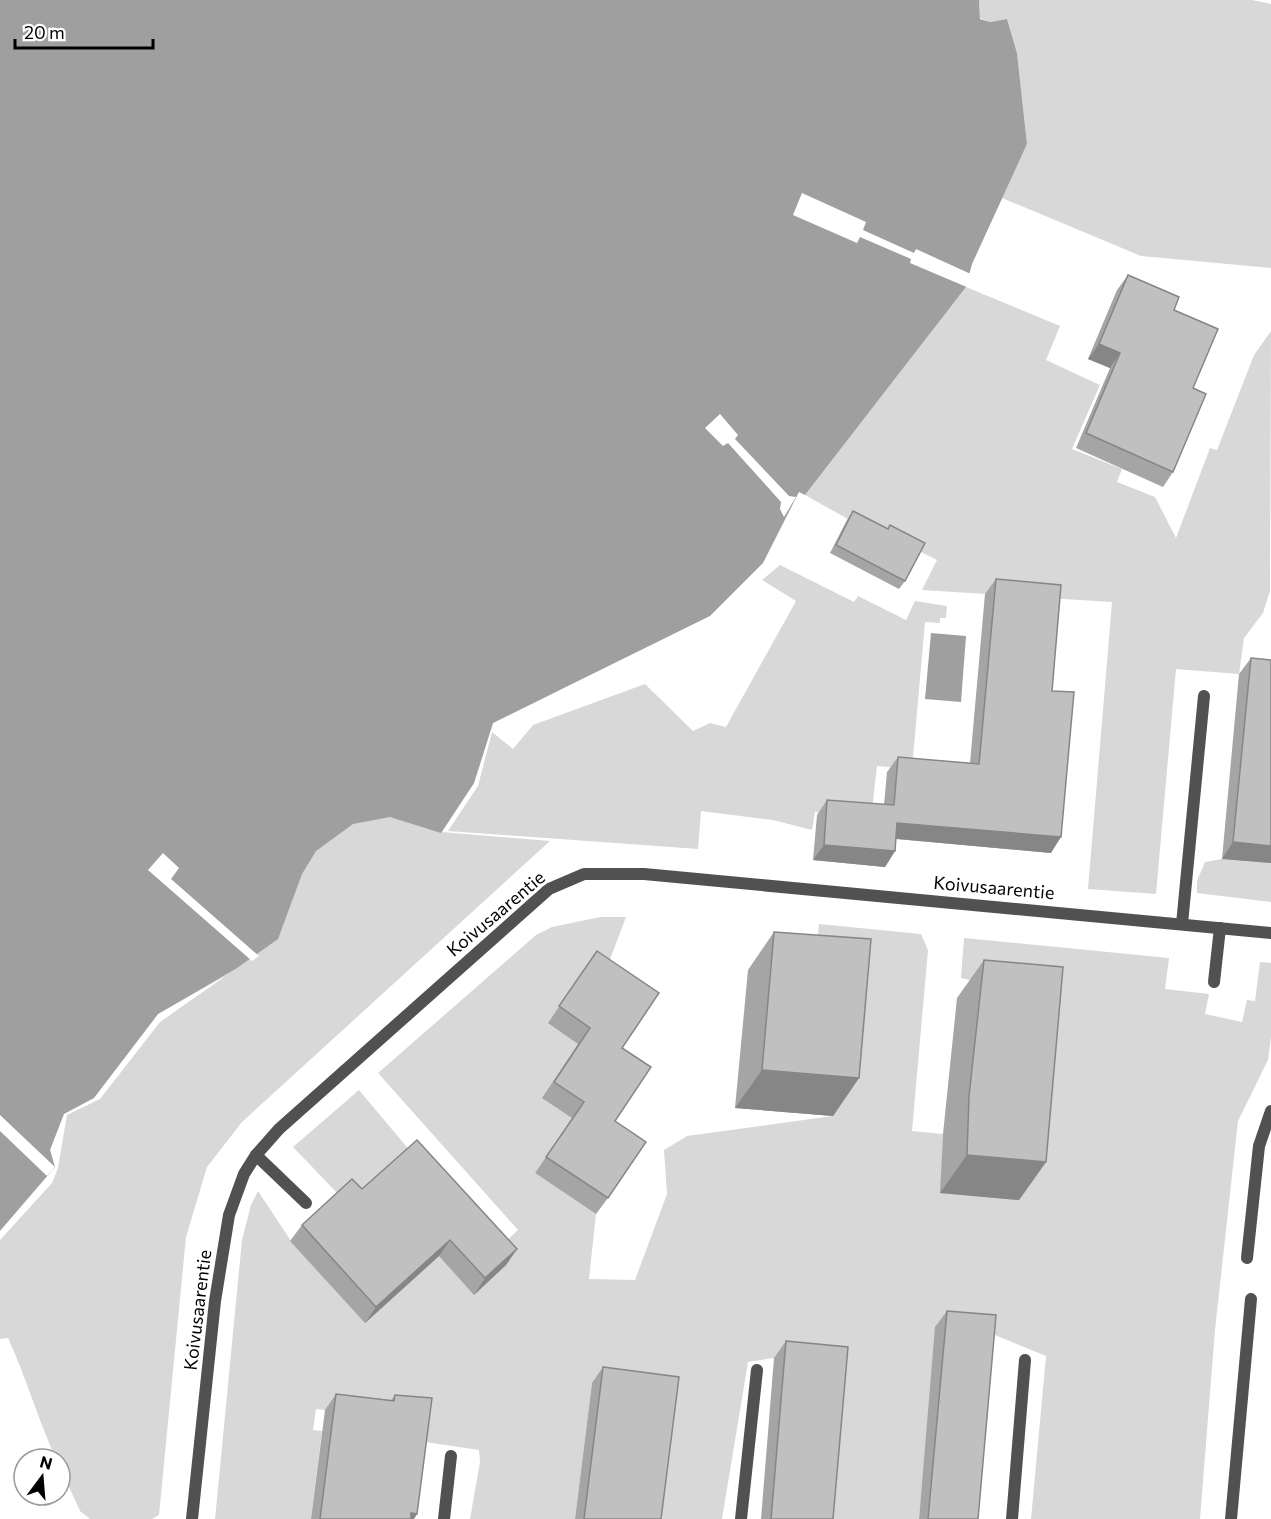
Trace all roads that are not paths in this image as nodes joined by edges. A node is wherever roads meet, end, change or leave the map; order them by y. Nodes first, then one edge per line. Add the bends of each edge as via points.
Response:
1 (1204, 696) dead end
2 (1182, 924) junction
3 (1220, 928) junction
4 (1271, 933) edge
5 (1214, 982) dead end
6 (1271, 1111) edge
7 (256, 1155) junction
8 (306, 1203) dead end
9 (1247, 1258) dead end
10 (1251, 1299) dead end
11 (1025, 1360) dead end
12 (757, 1370) dead end
13 (451, 1455) dead end
14 (192, 1519) edge
15 (444, 1519) edge
16 (741, 1519) edge
17 (1012, 1519) edge
18 (1232, 1519) edge

1 - 2 street
2 - 3 street, Koivusaarentie
2 - 7 street, Koivusaarentie via 644,874 584,874 549,889 279,1129
3 - 4 street, Koivusaarentie
3 - 5 street
6 - 9 street via 1259,1146
7 - 8 street
7 - 14 street, Koivusaarentie via 238,1187 229,1215 215,1301
10 - 18 street
11 - 17 street
12 - 16 street
13 - 15 street

